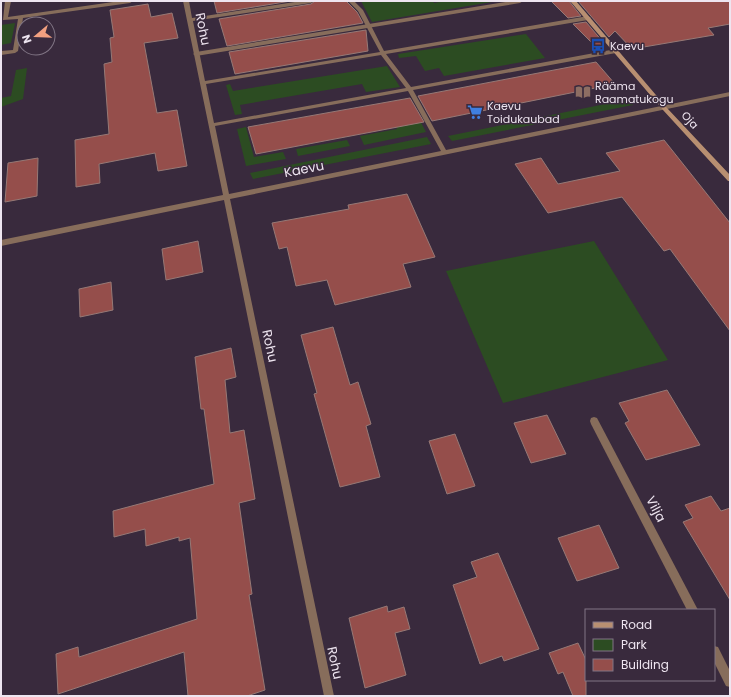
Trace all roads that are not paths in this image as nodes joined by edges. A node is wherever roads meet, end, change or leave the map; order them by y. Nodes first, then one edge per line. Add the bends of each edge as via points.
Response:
1 (8, 1) edge
2 (130, 1) edge
3 (186, 1) edge
4 (311, 1) edge
5 (351, 1) edge
6 (520, 1) edge
7 (573, 1) edge
8 (21, 16) edge
9 (16, 17) edge
10 (588, 18) junction
11 (190, 20) junction
12 (369, 26) junction
13 (16, 45) edge
14 (616, 51) junction
15 (1, 53) edge
16 (383, 53) junction
17 (196, 54) junction
18 (203, 83) junction
19 (410, 89) junction
20 (730, 94) edge
21 (665, 109) junction
22 (212, 125) junction
23 (444, 153) junction
24 (730, 179) edge
25 (227, 197) junction
26 (1, 242) edge
27 (594, 421) dead end
28 (692, 609) edge
29 (715, 653) edge
30 (730, 682) edge
31 (329, 696) edge

1 - 9 street via 5,19
2 - 8 street
3 - 11 street, Rohu
4 - 11 street
5 - 12 street via 360,10
6 - 12 street
7 - 10 street, Oja
10 - 14 street, Oja
10 - 16 street
11 - 17 street, Rohu
12 - 16 street
12 - 17 street
13 - 15 street via 15,51
14 - 19 street
14 - 21 street, Oja
16 - 18 street
16 - 19 street
17 - 18 street, Rohu
18 - 22 street, Rohu
19 - 22 street
19 - 23 street
20 - 21 street, Kaevu
21 - 23 street, Kaevu
21 - 24 street, Oja
22 - 25 street, Rohu
23 - 25 street, Kaevu
25 - 26 street, Kaevu
25 - 31 street, Rohu
27 - 28 street, Vilja
29 - 30 street

